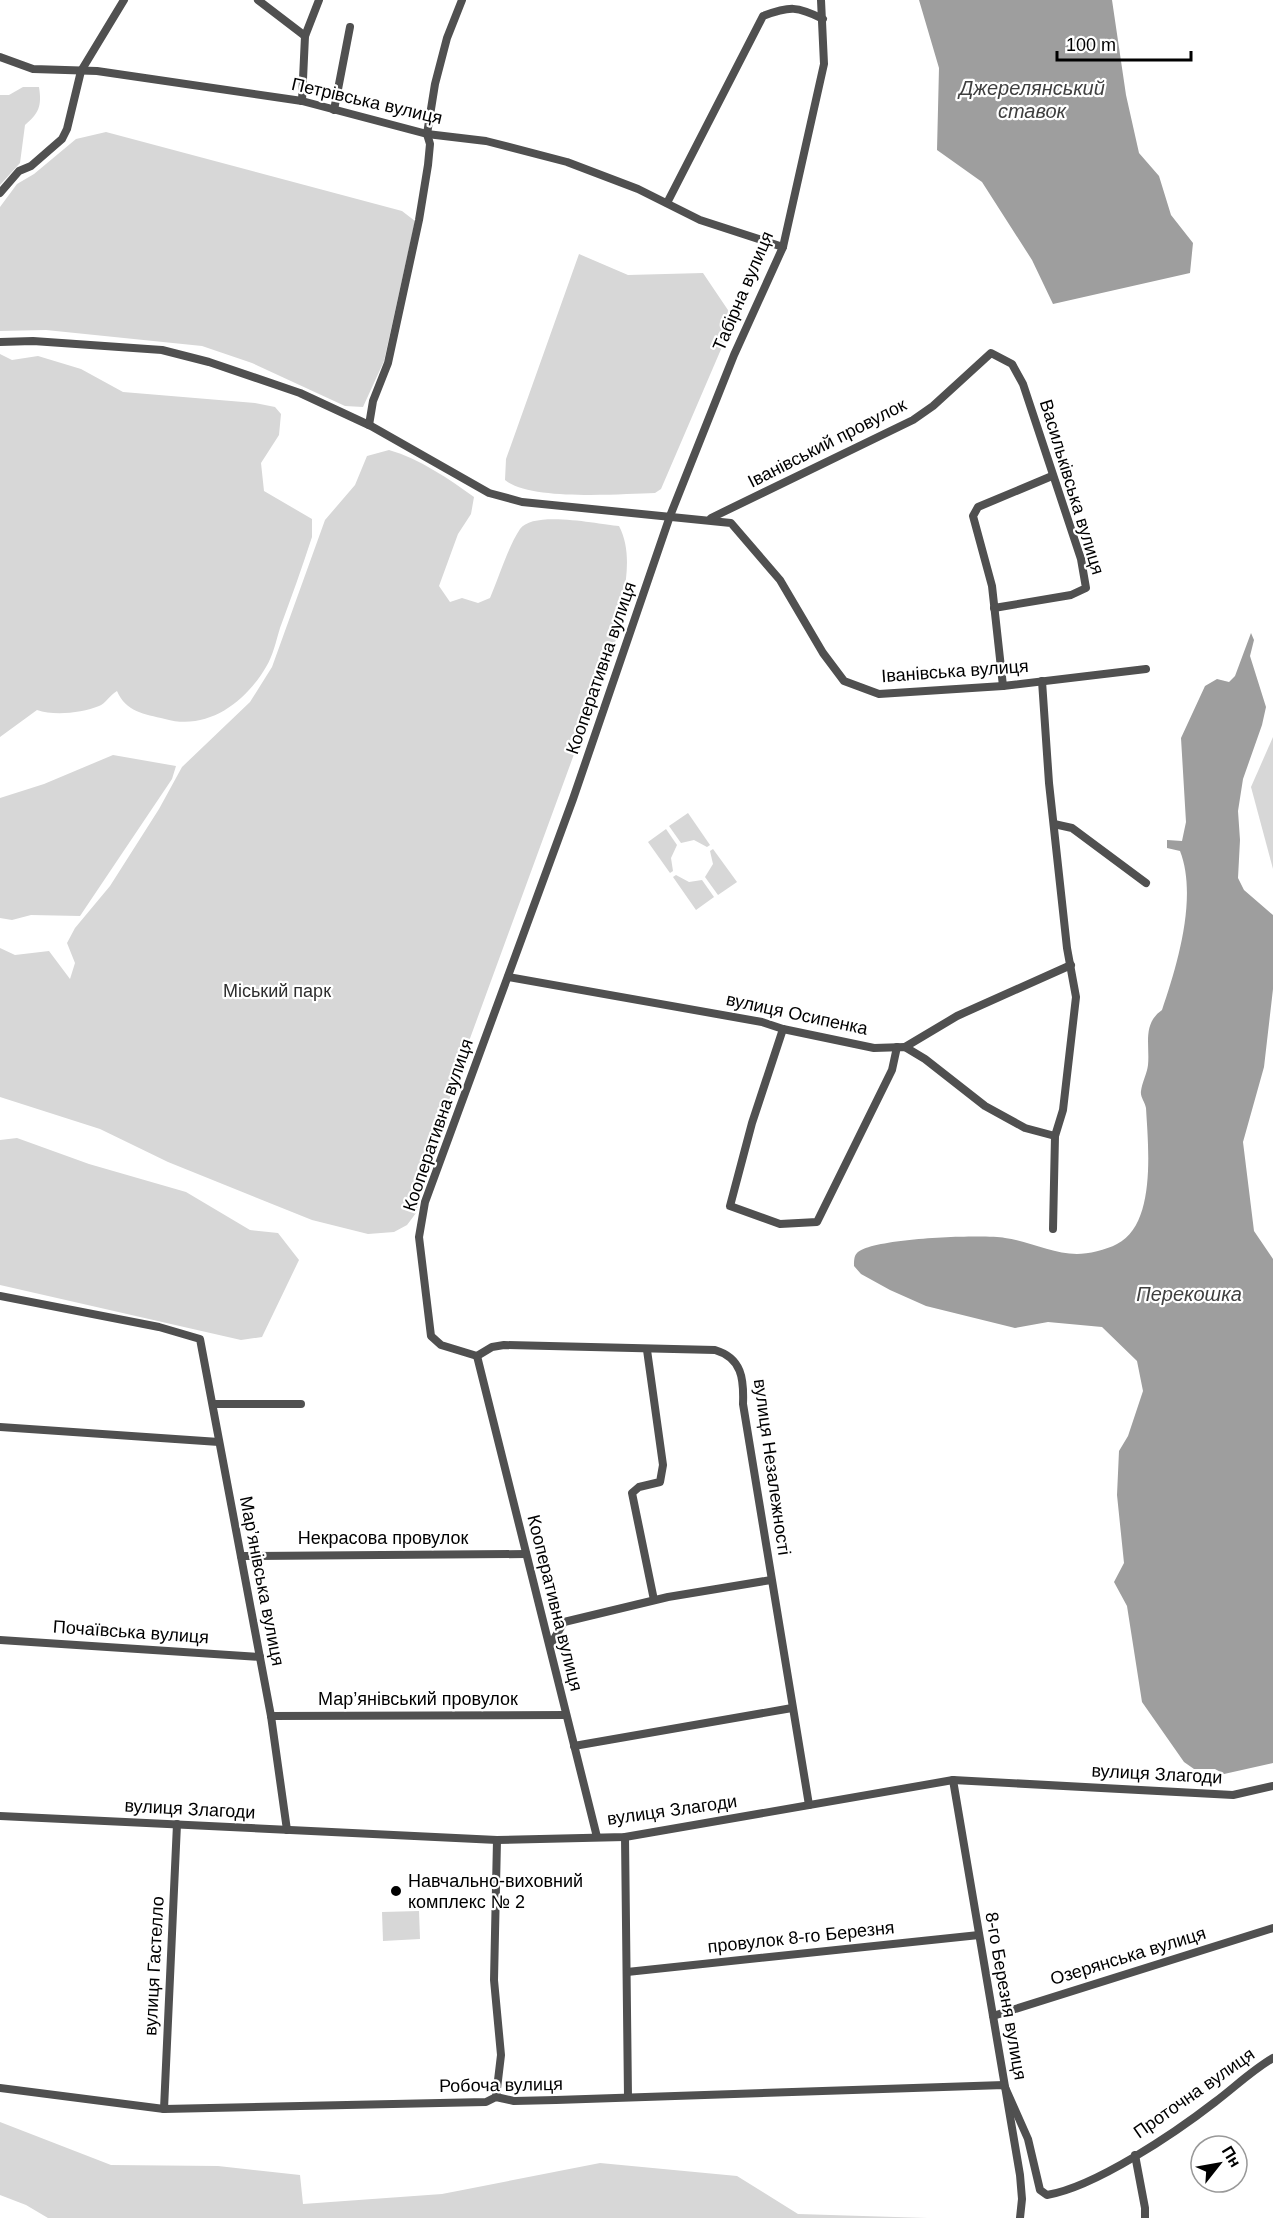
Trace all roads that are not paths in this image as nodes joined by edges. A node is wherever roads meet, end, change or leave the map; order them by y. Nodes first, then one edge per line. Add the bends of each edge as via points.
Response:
1 (124, 0) edge
2 (258, 0) edge
3 (319, 0) edge
4 (462, 0) edge
5 (821, 0) edge
6 (823, 20) junction
7 (350, 27) dead end
8 (305, 36) junction
9 (0, 57) edge
10 (81, 71) junction
11 (302, 101) junction
12 (334, 110) junction
13 (427, 134) junction
14 (0, 193) edge
15 (667, 204) junction
16 (783, 247) junction
17 (0, 342) edge
18 (991, 353) joint
19 (369, 425) junction
20 (1052, 476) junction
21 (670, 516) junction
22 (695, 520) junction
23 (994, 608) junction
24 (1146, 669) dead end
25 (1042, 681) junction
26 (1003, 686) junction
27 (1054, 824) junction
28 (1146, 883) dead end
29 (1071, 965) junction
30 (508, 976) junction
31 (783, 1029) junction
32 (901, 1047) junction
33 (1055, 1136) junction
34 (1053, 1229) dead end
35 (0, 1296) edge
36 (647, 1350) junction
37 (477, 1356) junction
38 (213, 1404) junction
39 (301, 1404) dead end
40 (0, 1427) edge
41 (219, 1442) junction
42 (526, 1554) junction
43 (241, 1556) junction
44 (771, 1580) junction
45 (654, 1600) junction
46 (0, 1640) edge
47 (551, 1644) junction
48 (260, 1657) junction
49 (792, 1708) junction
50 (566, 1715) junction
51 (271, 1716) junction
52 (574, 1746) junction
53 (952, 1780) junction
54 (1273, 1786) edge
55 (809, 1805) junction
56 (0, 1816) edge
57 (177, 1824) junction
58 (287, 1830) junction
59 (597, 1837) junction
60 (625, 1837) junction
61 (497, 1840) junction
62 (1273, 1928) edge
63 (979, 1935) junction
64 (627, 1972) junction
65 (993, 2016) junction
66 (1273, 2058) edge
67 (1004, 2085) junction
68 (0, 2088) edge
69 (496, 2097) junction
70 (628, 2097) junction
71 (164, 2109) junction
72 (1135, 2155) junction
73 (1020, 2218) edge
74 (1145, 2218) edge

1 - 10 street
2 - 8 street
3 - 8 street
4 - 13 street via 447,38
5 - 6 street, Табірна вулиця
6 - 15 street via 793,8 763,16
6 - 16 street, Табірна вулиця via 824,64
7 - 12 street
8 - 11 street
9 - 10 street, Петрівська вулиця via 33,69
10 - 11 street, Петрівська вулиця
10 - 14 street via 62,139 19,171
11 - 12 street, Петрівська вулиця
12 - 13 street, Петрівська вулиця
13 - 15 street, Петрівська вулиця via 486,141 567,162
13 - 19 street via 430,144 419,220 388,363 373,401
15 - 16 street, Петрівська вулиця via 700,220
16 - 21 street, Табірна вулиця via 734,355
17 - 19 street, Іванівська вулиця via 162,350 300,393
18 - 20 street, Васильківська вулиця via 1012,364 1023,384
18 - 22 street, Іванівський провулок via 913,420 716,518
19 - 21 street, Іванівська вулиця via 489,494 522,502
20 - 23 street via 978,507 973,516
20 - 23 street, Васильківська вулиця via 1081,559 1086,588 1071,596
21 - 22 street, Іванівська вулиця
21 - 30 street, Кооперативна вулиця
22 - 26 street, Іванівська вулиця via 731,523 780,580 844,681 879,694
23 - 26 street
24 - 25 street, Іванівська вулиця
25 - 26 street, Іванівська вулиця
25 - 27 street
27 - 28 street via 1072,828
27 - 29 street
29 - 32 street via 957,1016
29 - 33 street via 1076,997 1063,1110
30 - 31 street, вулиця Осипенка
30 - 37 street, Кооперативна вулиця via 425,1202 419,1237 431,1336 441,1346
31 - 32 street, вулиця Осипенка via 874,1048
31 - 32 street via 730,1206 780,1224 817,1222
32 - 33 street via 925,1059 985,1106 1025,1128
33 - 34 street
35 - 38 street, Мар’янівська вулиця via 159,1327 200,1339
36 - 37 street, вулиця Незалежності via 504,1346 492,1347
36 - 44 street, вулиця Незалежності via 715,1350 735,1360 742,1374 743,1404
36 - 45 street via 663,1465 660,1482 639,1487 632,1493
37 - 42 street, Кооперативна вулиця
38 - 39 street
38 - 41 street, Мар’янівська вулиця
40 - 41 street
41 - 43 street, Мар’янівська вулиця
42 - 43 street, Некрасова провулок
42 - 47 street, Кооперативна вулиця
43 - 48 street, Мар’янівська вулиця
44 - 45 street
44 - 49 street, вулиця Незалежності
45 - 47 street via 564,1622
46 - 48 street, Почаївська вулиця
47 - 50 street, Кооперативна вулиця
48 - 51 street, Мар’янівська вулиця
49 - 52 street
49 - 55 street, вулиця Незалежності
50 - 51 street, Мар’янівський провулок
50 - 52 street, Кооперативна вулиця
51 - 58 street, Мар’янівська вулиця
52 - 59 street, Кооперативна вулиця
53 - 54 street, вулиця Злагоди via 1233,1795
53 - 55 street, вулиця Злагоди
53 - 63 street, 8-го Березня вулиця
55 - 60 street, вулиця Злагоди
56 - 57 street, вулиця Злагоди
57 - 58 street, вулиця Злагоди
57 - 71 street, вулиця Гастелло
58 - 61 street, вулиця Злагоди
59 - 60 street, вулиця Злагоди
59 - 61 street, вулиця Злагоди
60 - 64 street
61 - 69 street via 494,1980 501,2055
62 - 65 street, Озерянська вулиця
63 - 64 street, провулок 8-го Березня
63 - 65 street, 8-го Березня вулиця
64 - 70 street
65 - 67 street, 8-го Березня вулиця
66 - 72 street, Проточна вулиця
67 - 70 street, Робоча вулиця
67 - 72 street, Проточна вулиця via 1028,2139 1040,2190 1047,2195 1066,2192
67 - 73 street, 8-го Березня вулиця via 1020,2175
68 - 71 street, Робоча вулиця
69 - 70 street, Робоча вулиця via 514,2102
69 - 71 street, Робоча вулиця via 486,2102
72 - 74 street

